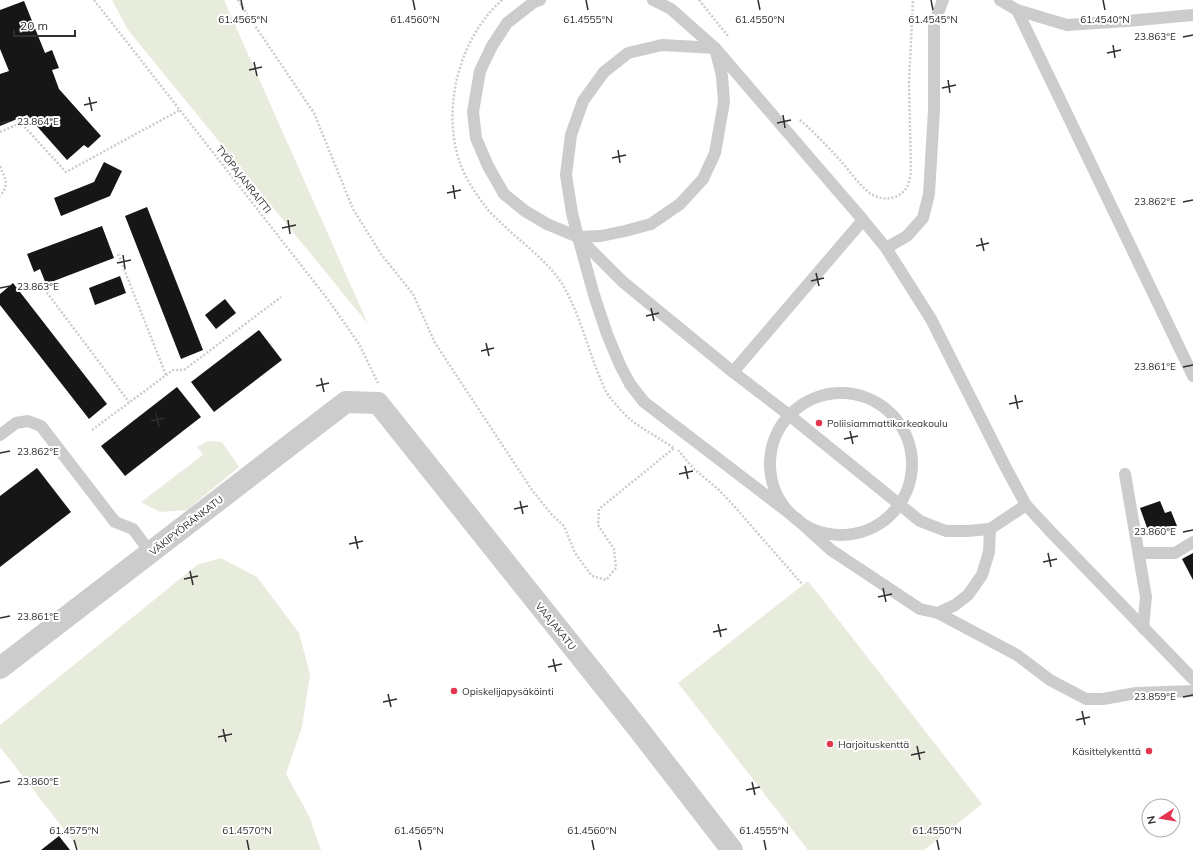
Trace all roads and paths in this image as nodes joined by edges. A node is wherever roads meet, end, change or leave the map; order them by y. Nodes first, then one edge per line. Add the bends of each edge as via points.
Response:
1 (94, 0) edge
2 (238, 0) edge
3 (540, 0) edge
4 (653, 0) edge
5 (699, 0) edge
6 (912, 0) edge
7 (943, 0) edge
8 (1000, 0) edge
9 (1017, 10) junction
10 (1193, 15) edge
11 (731, 41) dead end
12 (715, 48) junction
13 (180, 110) junction
14 (798, 118) dead end
15 (0, 132) edge
16 (0, 166) edge
17 (0, 196) edge
18 (862, 220) junction
19 (578, 237) junction
20 (886, 248) junction
21 (118, 254) dead end
22 (42, 286) dead end
23 (281, 296) dead end
24 (733, 372) junction
25 (166, 375) junction
26 (1193, 376) edge
27 (129, 402) junction
28 (378, 403) junction
29 (789, 415) junction
30 (92, 430) dead end
31 (0, 435) edge
32 (674, 448) dead end
33 (1125, 474) dead end
34 (900, 505) junction
35 (1026, 505) junction
36 (797, 519) junction
37 (990, 529) junction
38 (1193, 542) edge
39 (150, 552) junction
40 (1139, 553) junction
41 (938, 613) junction
42 (1143, 628) junction
43 (0, 668) edge
44 (1193, 678) edge
45 (1193, 692) edge
46 (732, 850) edge

1 - 13 path, TYÖPAJANRAITTI
2 - 32 path via 314,113 353,209 381,254 413,294 435,343 532,490 564,526 575,553 592,576 606,580 616,568 614,549 598,525 599,509
3 - 19 lane via 506,23 480,71 473,112 476,138 504,194 547,224
4 - 12 lane via 670,10
5 - 11 path
6 - 14 path via 909,82 911,174 908,186 901,194 886,199 878,198 866,191 839,159
7 - 20 lane via 934,24 934,110 929,194 923,218 907,236
8 - 9 lane
9 - 10 lane via 1067,24
9 - 26 lane
12 - 18 lane
12 - 19 lane via 722,76 724,102 715,153 702,180 680,204 651,224 601,236
12 - 19 lane via 662,45 628,53 604,72 583,101 571,135 566,175
13 - 15 path via 66,172 21,123
13 - 28 path, TYÖPAJANRAITTI via 329,300 359,344 381,389
16 - 17 path via 6,183 5,190
18 - 20 lane
18 - 24 lane
19 - 24 lane via 623,282
19 - 36 lane via 594,295 620,365 630,384 644,402
20 - 35 lane via 931,319
21 - 25 path
22 - 27 path
23 - 25 path via 184,370 172,370
24 - 29 lane
25 - 27 path
27 - 30 path
28 - 39 street, VÄKIPYÖRÄNKATU via 346,402
28 - 46 street, VAAJAKATU
29 - 34 lane
29 - 34 lane via 806,401 833,393 860,395 886,408 904,430 912,457 911,481
29 - 36 lane via 778,430 772,445 771,474 779,498
31 - 39 lane via 16,423 28,421 41,426 115,522 133,529
33 - 40 lane
34 - 36 lane via 878,525 851,534 824,533
34 - 37 lane via 920,521 946,531
35 - 37 lane
35 - 42 lane
36 - 41 lane via 831,550 920,609
37 - 41 lane via 989,552 982,575 968,595
38 - 40 lane via 1175,553
39 - 43 street, VÄKIPYÖRÄNKATU
40 - 42 lane via 1146,596
41 - 45 lane via 1018,655 1050,680 1086,699 1103,699 1136,693
42 - 44 lane

